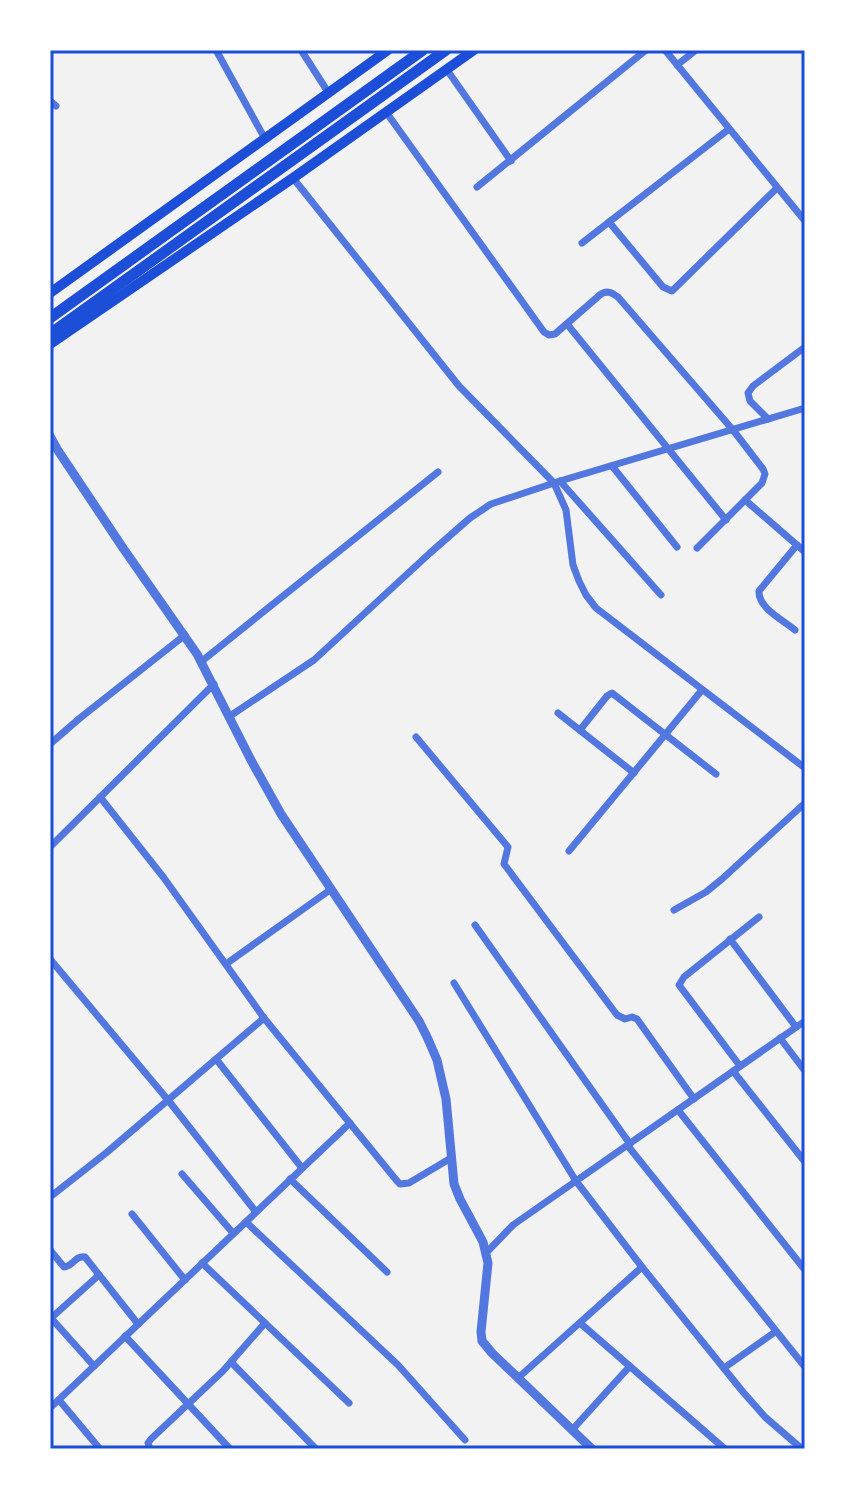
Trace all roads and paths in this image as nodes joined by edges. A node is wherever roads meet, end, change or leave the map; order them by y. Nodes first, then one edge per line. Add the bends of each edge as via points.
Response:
1 (216, 50) edge
2 (301, 50) edge
3 (388, 50) edge
4 (423, 50) edge
5 (446, 50) edge
6 (474, 50) edge
7 (646, 50) edge
8 (665, 50) edge
9 (696, 50) edge
10 (677, 65) junction
11 (447, 70) junction
12 (328, 92) junction
13 (386, 112) junction
14 (729, 129) junction
15 (264, 137) junction
16 (511, 161) junction
17 (293, 178) junction
18 (477, 187) dead end
19 (777, 188) junction
20 (805, 221) edge
21 (609, 222) junction
22 (582, 243) dead end
23 (50, 293) edge
24 (50, 318) edge
25 (567, 324) junction
26 (50, 334) edge
27 (50, 344) edge
28 (805, 347) edge
29 (805, 408) edge
30 (768, 419) junction
31 (733, 430) junction
32 (50, 436) edge
33 (667, 449) junction
34 (612, 466) junction
35 (438, 472) dead end
36 (557, 482) junction
37 (745, 500) junction
38 (726, 520) junction
39 (797, 545) junction
40 (677, 547) dead end
41 (697, 548) dead end
42 (805, 552) edge
43 (661, 595) dead end
44 (795, 630) dead end
45 (185, 635) junction
46 (202, 661) junction
47 (214, 684) junction
48 (702, 690) junction
49 (558, 713) dead end
50 (230, 716) junction
51 (580, 730) junction
52 (665, 735) junction
53 (416, 737) dead end
54 (50, 744) edge
55 (805, 768) edge
56 (634, 773) junction
57 (716, 774) dead end
58 (100, 797) junction
59 (805, 803) edge
60 (50, 847) edge
61 (569, 851) dead end
62 (330, 890) junction
63 (674, 910) dead end
64 (759, 917) dead end
65 (475, 925) dead end
66 (730, 939) junction
67 (50, 959) edge
68 (226, 964) junction
69 (454, 983) dead end
70 (264, 1018) junction
71 (805, 1021) edge
72 (796, 1027) junction
73 (780, 1038) junction
74 (216, 1059) junction
75 (740, 1066) junction
76 (733, 1071) junction
77 (805, 1071) edge
78 (694, 1099) junction
79 (168, 1100) junction
80 (678, 1110) junction
81 (350, 1123) junction
82 (629, 1145) junction
83 (451, 1158) junction
84 (805, 1162) edge
85 (302, 1168) junction
86 (182, 1174) dead end
87 (290, 1179) junction
88 (576, 1181) junction
89 (50, 1197) edge
90 (256, 1212) junction
91 (132, 1214) dead end
92 (246, 1222) junction
93 (233, 1233) junction
94 (50, 1250) edge
95 (486, 1253) junction
96 (202, 1263) junction
97 (642, 1267) junction
98 (805, 1270) edge
99 (387, 1272) dead end
100 (99, 1275) junction
101 (185, 1280) junction
102 (51, 1318) edge
103 (265, 1323) junction
104 (580, 1323) junction
105 (138, 1324) junction
106 (775, 1332) junction
107 (125, 1336) junction
108 (231, 1362) junction
109 (94, 1366) junction
110 (630, 1366) junction
111 (805, 1367) edge
112 (724, 1368) junction
113 (518, 1378) junction
114 (188, 1403) junction
115 (349, 1403) dead end
116 (53, 1405) edge
117 (572, 1430) junction
118 (465, 1440) dead end
119 (100, 1449) edge
120 (150, 1449) edge
121 (230, 1449) edge
122 (316, 1449) edge
123 (592, 1449) edge
124 (725, 1449) edge
125 (802, 1449) edge

1 - 15 street
2 - 12 street
3 - 12 main road
4 - 24 main road
5 - 26 main road
6 - 11 main road
7 - 16 street
8 - 10 street
9 - 10 street
10 - 14 street
11 - 13 main road
11 - 16 street
12 - 15 main road
13 - 17 main road
13 - 25 street via 544,332 555,334
14 - 19 street
14 - 21 street
15 - 23 main road
16 - 18 street
17 - 27 main road
17 - 36 street via 459,386
19 - 20 street
19 - 21 street via 672,291
21 - 22 street
25 - 31 street via 601,294 618,297
25 - 33 street
28 - 30 street via 748,393
29 - 30 street
30 - 31 street
31 - 33 street
31 - 37 street via 765,474
32 - 45 street
33 - 34 street
33 - 38 street
34 - 36 street
34 - 40 street
35 - 46 street
36 - 43 street
36 - 48 street via 573,565 586,595 612,622
36 - 50 street via 482,509 314,660
37 - 38 street
37 - 39 street
38 - 41 street
39 - 42 street
39 - 44 street via 758,595 761,604
45 - 46 street
45 - 54 street
46 - 47 street
47 - 50 street
47 - 58 street
48 - 52 street
48 - 55 street
49 - 51 street
50 - 62 street via 266,789
51 - 52 street via 612,693
51 - 56 street
52 - 56 street
52 - 57 street
53 - 78 street via 508,847 504,864 617,1015 637,1019
56 - 61 street
58 - 60 street
58 - 68 street
59 - 63 street via 722,879
62 - 68 street
62 - 83 street via 428,1039 442,1077
64 - 66 street
65 - 82 street
66 - 72 street
66 - 75 street via 679,985
67 - 79 street
68 - 70 street
69 - 88 street
70 - 74 street
70 - 81 street
71 - 72 street
72 - 73 street
73 - 75 street
73 - 77 street
74 - 79 street
74 - 85 street
75 - 76 street
76 - 78 street
76 - 84 street
78 - 80 street
79 - 89 street
79 - 90 street
80 - 82 street
80 - 98 street
81 - 83 street via 400,1184
81 - 85 street
82 - 88 street
82 - 106 street
83 - 95 street via 454,1184
85 - 87 street
86 - 93 street
87 - 90 street
87 - 99 street
88 - 95 street via 513,1225
88 - 97 street
90 - 92 street
91 - 101 street
92 - 93 street
92 - 118 street via 398,1365
93 - 96 street
94 - 100 street via 64,1267 85,1257
95 - 113 street via 482,1341
96 - 101 street
96 - 103 street
97 - 104 street
97 - 112 street
100 - 102 street
100 - 105 street
101 - 105 street
102 - 109 street
103 - 108 street
103 - 115 street
104 - 110 street
104 - 113 street
105 - 107 street
106 - 111 street
106 - 112 street
107 - 109 street
107 - 114 street
108 - 114 street
108 - 122 street
109 - 116 street
110 - 117 street
110 - 124 street
112 - 125 street via 765,1417
113 - 117 street
114 - 120 street via 151,1439
114 - 121 street
116 - 119 street
117 - 123 street

